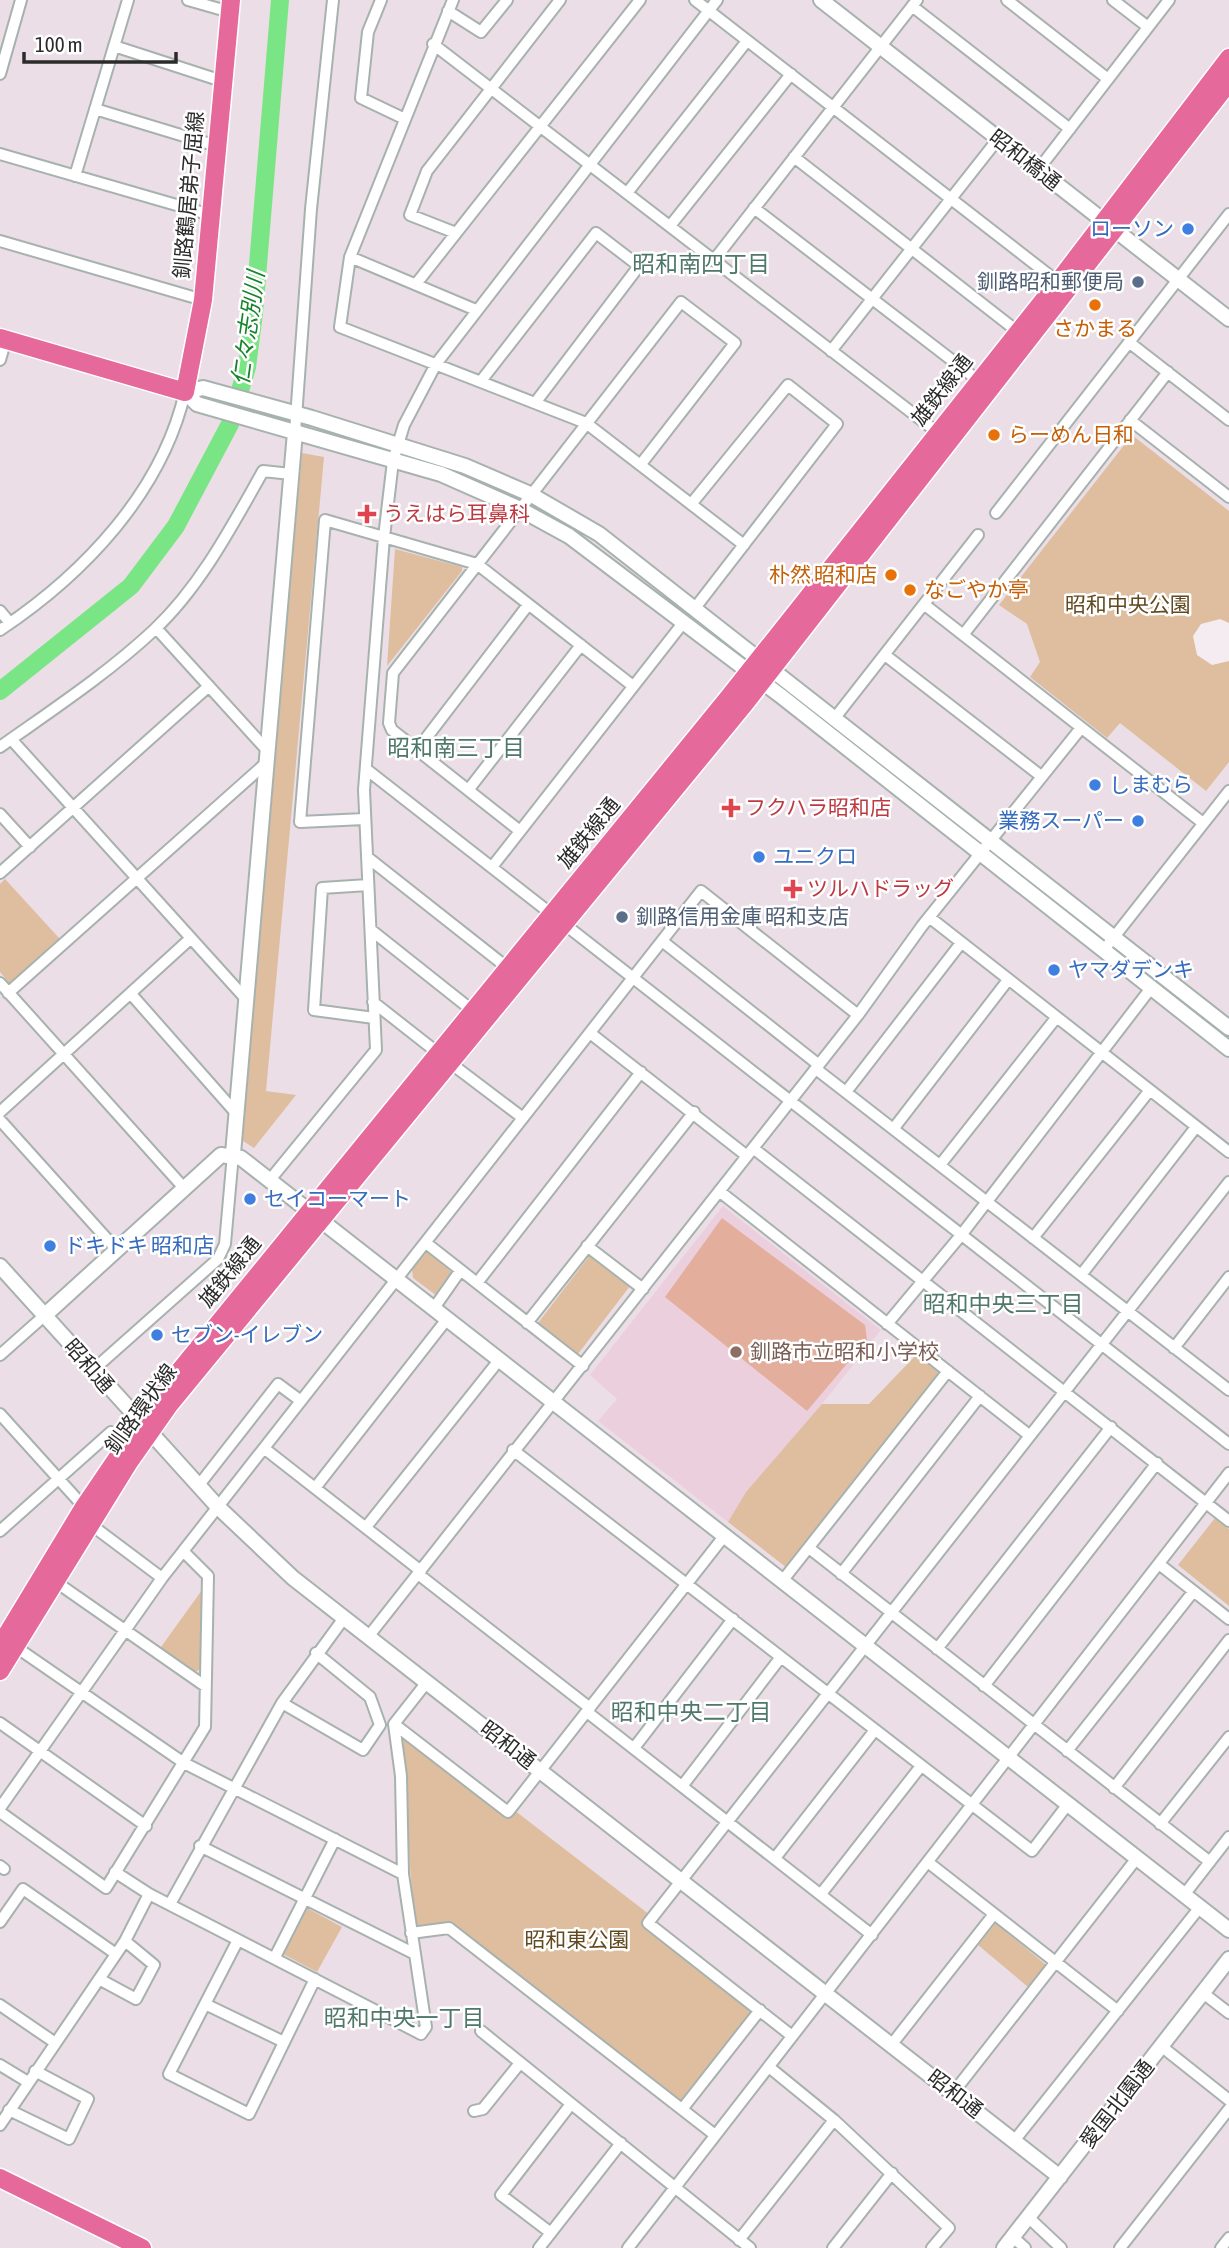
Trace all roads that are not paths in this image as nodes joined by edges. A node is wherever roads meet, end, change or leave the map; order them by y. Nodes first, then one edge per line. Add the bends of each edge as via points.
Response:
1 (21, 0) edge
2 (128, 0) edge
3 (188, 0) edge
4 (333, 0) edge
5 (381, 0) edge
6 (507, 0) edge
7 (560, 0) edge
8 (640, 0) edge
9 (695, 0) edge
10 (717, 0) edge
11 (821, 0) edge
12 (1007, 0) edge
13 (1113, 0) edge
14 (1169, 0) edge
15 (914, 3) edge
16 (450, 5) edge
17 (230, 6) edge
18 (709, 11) junction
19 (1148, 27) junction
20 (747, 41) junction
21 (433, 44) junction
22 (114, 46) junction
23 (879, 46) junction
24 (1229, 58) edge
25 (0, 74) edge
26 (791, 74) junction
27 (1108, 79) junction
28 (222, 81) junction
29 (1229, 82) edge
30 (492, 88) junction
31 (833, 107) junction
32 (95, 108) junction
33 (405, 119) junction
34 (541, 126) junction
35 (1070, 129) junction
36 (998, 139) junction
37 (217, 146) junction
38 (0, 154) edge
39 (794, 157) junction
40 (591, 164) junction
41 (1038, 170) junction
42 (75, 176) junction
43 (628, 193) junction
44 (949, 199) junction
45 (754, 208) junction
46 (1229, 214) edge
47 (211, 215) junction
48 (1108, 225) junction
49 (670, 226) junction
50 (456, 233) junction
51 (0, 241) edge
52 (911, 248) junction
53 (350, 257) junction
54 (714, 260) junction
55 (1179, 279) junction
56 (1058, 282) junction
57 (416, 284) junction
58 (871, 298) junction
59 (203, 300) junction
60 (476, 310) junction
61 (1229, 319) edge
62 (1017, 331) junction
63 (3, 338) edge
64 (1129, 343) junction
65 (831, 351) junction
66 (0, 360) edge
67 (436, 364) junction
68 (1168, 372) junction
69 (481, 381) junction
70 (979, 381) junction
71 (195, 395) junction
72 (535, 403) junction
73 (296, 415) junction
74 (1130, 420) junction
75 (1229, 420) edge
76 (586, 423) junction
77 (295, 432) junction
78 (937, 432) junction
79 (398, 445) junction
80 (393, 461) junction
81 (641, 464) junction
82 (291, 474) junction
83 (530, 494) junction
84 (1229, 497) edge
85 (692, 503) junction
86 (518, 508) junction
87 (996, 513) dead end
88 (978, 535) dead end
89 (384, 537) junction
90 (744, 545) junction
91 (477, 564) junction
92 (528, 605) junction
93 (925, 605) junction
94 (695, 608) junction
95 (0, 611) edge
96 (683, 623) junction
97 (5, 626) edge
98 (156, 628) junction
99 (963, 635) junction
100 (581, 645) junction
101 (885, 655) junction
102 (760, 670) junction
103 (209, 686) junction
104 (632, 686) junction
105 (834, 719) junction
106 (1081, 728) junction
107 (11, 739) junction
108 (0, 747) edge
109 (417, 750) junction
110 (265, 757) junction
111 (366, 769) junction
112 (1041, 776) junction
113 (469, 789) junction
114 (1229, 791) edge
115 (72, 808) junction
116 (0, 814) edge
117 (364, 819) junction
118 (1203, 823) junction
119 (520, 831) junction
120 (992, 841) junction
121 (30, 847) junction
122 (981, 855) junction
123 (367, 857) junction
124 (492, 867) junction
125 (0, 873) edge
126 (135, 878) junction
127 (368, 885) junction
128 (929, 917) junction
129 (557, 919) junction
130 (371, 930) junction
131 (1114, 937) junction
132 (190, 939) junction
133 (662, 941) junction
134 (961, 943) junction
135 (1103, 951) junction
136 (509, 969) junction
137 (633, 978) junction
138 (1008, 980) junction
139 (1151, 988) junction
140 (3, 990) edge
141 (131, 994) junction
142 (246, 999) junction
143 (373, 1002) junction
144 (474, 1011) junction
145 (858, 1015) junction
146 (1056, 1017) junction
147 (374, 1018) junction
148 (1229, 1028) edge
149 (590, 1032) junction
150 (1229, 1049) edge
151 (1103, 1053) junction
152 (63, 1054) junction
153 (444, 1057) junction
154 (817, 1067) junction
155 (641, 1072) junction
156 (1150, 1090) junction
157 (846, 1092) junction
158 (790, 1101) junction
159 (0, 1112) edge
160 (694, 1112) junction
161 (236, 1113) junction
162 (523, 1118) junction
163 (0, 1120) edge
164 (1196, 1127) junction
165 (894, 1128) junction
166 (750, 1152) junction
167 (1229, 1152) edge
168 (233, 1154) junction
169 (940, 1165) junction
170 (269, 1181) junction
171 (1229, 1182) edge
172 (184, 1188) junction
173 (719, 1191) junction
174 (987, 1202) junction
175 (314, 1215) junction
176 (962, 1234) junction
177 (1033, 1238) junction
178 (426, 1243) junction
179 (587, 1246) junction
180 (116, 1249) junction
181 (0, 1266) edge
182 (460, 1271) junction
183 (1081, 1275) junction
184 (1229, 1277) edge
185 (397, 1280) junction
186 (923, 1280) junction
187 (477, 1283) junction
188 (643, 1289) junction
189 (434, 1308) junction
190 (1127, 1312) junction
191 (44, 1315) junction
192 (447, 1319) junction
193 (527, 1323) junction
194 (887, 1324) junction
195 (1101, 1343) junction
196 (1174, 1348) junction
197 (0, 1355) edge
198 (500, 1359) junction
199 (583, 1366) junction
200 (93, 1370) junction
201 (948, 1371) junction
202 (1229, 1373) edge
203 (1225, 1387) edge
204 (1064, 1391) junction
205 (979, 1396) junction
206 (301, 1401) junction
207 (554, 1402) junction
208 (0, 1414) edge
209 (1111, 1427) junction
210 (145, 1428) junction
211 (111, 1432) dead end
212 (1029, 1435) junction
213 (1229, 1444) edge
214 (265, 1449) junction
215 (513, 1450) junction
216 (1157, 1463) junction
217 (1229, 1473) edge
218 (57, 1478) junction
219 (199, 1485) junction
220 (316, 1488) junction
221 (1206, 1503) junction
222 (84, 1507) junction
223 (218, 1507) junction
224 (1229, 1521) edge
225 (90, 1524) junction
226 (366, 1527) junction
227 (0, 1531) edge
228 (725, 1535) junction
229 (809, 1548) junction
230 (183, 1551) junction
231 (1159, 1564) junction
232 (419, 1573) junction
233 (841, 1574) junction
234 (162, 1578) junction
235 (783, 1580) junction
236 (56, 1582) junction
237 (686, 1582) junction
238 (1193, 1592) junction
239 (891, 1613) junction
240 (344, 1618) junction
241 (733, 1619) junction
242 (1229, 1619) edge
243 (125, 1629) junction
244 (368, 1637) junction
245 (1229, 1640) edge
246 (5, 1642) edge
247 (865, 1645) junction
248 (937, 1649) junction
249 (316, 1653) junction
250 (781, 1657) junction
251 (0, 1671) edge
252 (427, 1682) junction
253 (205, 1686) junction
254 (984, 1686) junction
255 (81, 1692) junction
256 (828, 1693) junction
257 (282, 1703) junction
258 (588, 1710) junction
259 (0, 1723) edge
260 (394, 1724) junction
261 (1034, 1726) junction
262 (875, 1730) junction
263 (1229, 1737) edge
264 (634, 1748) junction
265 (40, 1751) junction
266 (1067, 1751) junction
267 (1010, 1759) junction
268 (184, 1763) junction
269 (921, 1766) junction
270 (542, 1771) junction
271 (682, 1785) junction
272 (234, 1788) junction
273 (1114, 1788) junction
274 (1068, 1804) junction
275 (973, 1807) junction
276 (0, 1810) edge
277 (727, 1821) junction
278 (1160, 1824) junction
279 (146, 1826) junction
280 (1229, 1837) edge
281 (335, 1839) junction
282 (200, 1846) junction
283 (775, 1858) junction
284 (1137, 1858) junction
285 (1210, 1862) junction
286 (929, 1863) junction
287 (115, 1872) junction
288 (403, 1874) junction
289 (682, 1882) junction
290 (149, 1894) junction
291 (821, 1894) junction
292 (1184, 1895) junction
293 (305, 1899) junction
294 (170, 1905) junction
295 (1200, 1908) junction
296 (994, 1914) junction
297 (0, 1922) edge
298 (1229, 1930) edge
299 (411, 1933) junction
300 (872, 1935) junction
301 (238, 1940) junction
302 (125, 1941) junction
303 (116, 1954) junction
304 (415, 1954) junction
305 (275, 1957) junction
306 (1229, 1959) edge
307 (1055, 1962) junction
308 (99, 1979) junction
309 (315, 1979) junction
310 (827, 1992) junction
311 (1203, 1993) junction
312 (205, 2004) junction
313 (0, 2005) edge
314 (760, 2010) junction
315 (1118, 2011) junction
316 (1229, 2013) edge
317 (481, 2031) dead end
318 (792, 2036) junction
319 (54, 2042) junction
320 (284, 2042) junction
321 (892, 2044) junction
322 (1161, 2046) junction
323 (520, 2063) junction
324 (0, 2065) edge
325 (769, 2067) junction
326 (35, 2071) junction
327 (28, 2082) junction
328 (953, 2093) junction
329 (1229, 2100) edge
330 (571, 2104) junction
331 (683, 2108) junction
332 (1229, 2109) edge
333 (9, 2110) junction
334 (474, 2111) dead end
335 (834, 2120) junction
336 (0, 2125) edge
337 (715, 2135) junction
338 (1014, 2141) junction
339 (621, 2143) junction
340 (892, 2173) junction
341 (1060, 2177) junction
342 (0, 2178) edge
343 (675, 2188) junction
344 (1028, 2217) junction
345 (551, 2233) junction
346 (1229, 2238) edge
347 (739, 2240) junction
348 (1009, 2242) edge
349 (633, 2246) edge
350 (142, 2248) edge
351 (539, 2248) edge
352 (750, 2248) edge
353 (833, 2248) edge
354 (932, 2248) edge
355 (1025, 2248) edge
356 (1061, 2248) edge
357 (1120, 2248) edge
358 (1222, 2248) edge

1 - 25 street
2 - 22 street
3 - 17 street
4 - 73 street
5 - 33 street via 368,32 361,98
6 - 16 street via 481,32
7 - 30 street
8 - 34 street
9 - 18 street
10 - 18 street
11 - 23 street, 昭和橋通
12 - 27 street
13 - 19 street
14 - 19 street
15 - 23 street
15 - 35 street
16 - 21 street
17 - 28 main road, 釧路鶴居弟子屈線
18 - 20 street
18 - 40 street
19 - 27 street
20 - 26 street
20 - 43 street
21 - 30 street
21 - 33 street
22 - 28 street
22 - 32 street
23 - 31 street
23 - 36 street, 昭和橋通
24 - 48 main road, 雄鉄線通
26 - 31 street
26 - 49 street
27 - 35 street
28 - 37 main road, 釧路鶴居弟子屈線
29 - 48 main road, 雄鉄線通
30 - 34 street
30 - 50 street via 427,171 410,215
31 - 39 street
31 - 44 street
32 - 37 street
32 - 42 street
33 - 53 street
34 - 40 street
34 - 50 street
35 - 41 street
36 - 41 street, 昭和橋通
36 - 44 street
37 - 47 main road, 釧路鶴居弟子屈線
38 - 42 street
39 - 45 street
39 - 52 street
40 - 43 street
40 - 60 street
41 - 48 street, 昭和橋通
42 - 47 street
43 - 49 street
44 - 52 street
44 - 56 street
45 - 54 street
45 - 58 street
46 - 55 street
47 - 59 main road, 釧路鶴居弟子屈線
48 - 55 street, 昭和橋通
48 - 56 main road, 雄鉄線通
48 - 102 main road, 雄鉄線通
49 - 54 street
50 - 57 street
51 - 59 street
52 - 58 street
52 - 62 street
53 - 57 street
53 - 67 street via 340,327
54 - 65 street
55 - 61 street, 昭和橋通
55 - 64 street
56 - 62 main road, 雄鉄線通
57 - 60 street
58 - 65 street
58 - 70 street
59 - 71 main road, 釧路鶴居弟子屈線
60 - 67 street
62 - 70 main road, 雄鉄線通
63 - 66 street
63 - 71 main road
64 - 68 street
64 - 87 street
65 - 78 street
67 - 69 street
67 - 79 street
68 - 74 street
68 - 75 street
69 - 72 street
69 - 72 street via 596,233 639,265
70 - 78 main road, 雄鉄線通
71 - 73 street
71 - 77 street
71 - 97 street via 143,490 98,549
72 - 76 street
73 - 77 street
73 - 79 street
74 - 84 street
74 - 99 street
76 - 81 street
76 - 81 street via 681,302 734,343
76 - 83 street
77 - 80 street
77 - 82 street
78 - 102 main road, 雄鉄線通
79 - 80 street
79 - 83 street via 465,466
80 - 86 street via 441,474
80 - 89 street
81 - 85 street
82 - 98 street via 263,471 211,560
82 - 110 street
83 - 86 street
83 - 94 street via 598,534
85 - 90 street
85 - 90 street via 788,385 837,424
86 - 91 street
86 - 96 street via 587,548
88 - 93 street
89 - 91 street
89 - 111 street
89 - 117 street via 325,520 300,822
90 - 94 street
91 - 92 street
91 - 109 street via 393,673 389,723
92 - 100 street
92 - 109 street
93 - 99 street
93 - 101 street
94 - 102 street
95 - 97 street
96 - 102 street
96 - 104 street
98 - 103 street
98 - 107 street
99 - 106 street
100 - 104 street
100 - 113 street
101 - 105 street
101 - 112 street
102 - 105 street
102 - 122 street
102 - 129 main road, 雄鉄線通
103 - 110 street
103 - 115 street
104 - 119 street
105 - 120 street
106 - 112 street
106 - 118 street
107 - 108 street
107 - 115 street
109 - 113 street
110 - 126 street
110 - 142 street
111 - 117 street
111 - 124 street
112 - 120 street
113 - 119 street
114 - 118 street
115 - 121 street
115 - 126 street
116 - 121 street
117 - 123 street
118 - 131 street
119 - 124 street
120 - 122 street
120 - 131 street
121 - 125 street
122 - 128 street
122 - 135 street
123 - 127 street
123 - 136 street
124 - 129 street
126 - 132 street
126 - 140 street
127 - 130 street
127 - 147 street via 322,888 314,1010
128 - 134 street
128 - 145 street
129 - 136 main road, 雄鉄線通
129 - 137 street
129 - 153 main road, 雄鉄線通
130 - 143 street
130 - 144 street
131 - 135 street
131 - 148 street
132 - 141 street
132 - 142 street
133 - 137 street
133 - 145 street via 701,891
133 - 154 street
134 - 138 street
134 - 157 street
135 - 139 street
136 - 144 main road, 雄鉄線通
137 - 149 street
137 - 158 street
138 - 146 street
138 - 165 street
139 - 150 street
139 - 151 street
140 - 152 street
141 - 152 street
141 - 161 street
142 - 161 street
143 - 147 street
143 - 153 street
144 - 153 main road, 雄鉄線通
145 - 154 street
146 - 151 street
146 - 169 street
147 - 170 street via 376,1050
149 - 155 street
149 - 162 street
151 - 156 street
151 - 174 street
152 - 159 street
152 - 172 street
153 - 162 street
153 - 175 main road, 雄鉄線通
154 - 157 street
154 - 158 street
155 - 160 street
155 - 187 street
156 - 164 street
156 - 177 street
157 - 165 street
158 - 166 street
158 - 176 street
160 - 166 street
160 - 179 street
161 - 168 street
162 - 178 street
163 - 180 street
164 - 167 street
164 - 183 street
165 - 169 street
166 - 173 street
166 - 186 street
168 - 170 street
168 - 172 street via 221,1155
168 - 200 street via 225,1244 218,1259
169 - 174 street
170 - 175 street
171 - 190 street
172 - 180 street
173 - 188 street
173 - 194 street
174 - 176 street
174 - 177 street
175 - 185 street
175 - 210 main road, 雄鉄線通 via 159,1395
176 - 186 street
176 - 195 street
177 - 183 street
178 - 182 street
178 - 185 street
179 - 188 street
179 - 193 street
180 - 191 street
181 - 191 street, 昭和通
182 - 187 street
182 - 189 street
183 - 190 street
184 - 196 street
185 - 189 street
185 - 206 street
186 - 194 street
186 - 204 street
187 - 193 street
188 - 199 street
189 - 192 street
190 - 195 street
190 - 196 street
191 - 197 street
191 - 200 street, 昭和通
192 - 198 street
192 - 220 street
193 - 199 street
194 - 201 street
195 - 204 street
195 - 213 street
196 - 203 street
198 - 207 street
198 - 226 street
199 - 207 street
200 - 210 street, 昭和通
201 - 205 street
201 - 229 street
202 - 203 street
204 - 209 street
204 - 212 street
205 - 212 street
205 - 233 street
206 - 214 street
206 - 219 street via 278,1384
207 - 215 street
207 - 228 street
208 - 218 street
209 - 216 street
209 - 248 street
210 - 219 street, 昭和通
210 - 222 main road, 雄鉄線通
210 - 225 main road, 釧路環状線
211 - 218 street
212 - 239 street
214 - 220 street
214 - 223 street
215 - 232 street
215 - 237 street
216 - 221 street
216 - 254 street
217 - 221 street
218 - 222 street
218 - 227 street
219 - 223 street, 昭和通
220 - 226 street
221 - 224 street
221 - 231 street
222 - 246 main road, 雄鉄線通
223 - 230 street
223 - 240 street, 昭和通 via 293,1578
225 - 234 street
225 - 236 main road, 釧路環状線
226 - 232 street
228 - 235 street
228 - 237 street
229 - 233 street
229 - 235 street
230 - 234 street
230 - 253 street via 208,1576
231 - 238 street
231 - 261 street
232 - 244 street
232 - 258 street
233 - 239 street
234 - 243 street
235 - 247 street
236 - 243 street
236 - 246 main road, 釧路環状線
237 - 241 street
237 - 258 street
238 - 242 street
238 - 266 street
239 - 247 street
239 - 248 street
240 - 244 street, 昭和通
240 - 249 street
241 - 250 street
241 - 264 street
243 - 253 street
243 - 255 street
244 - 252 street, 昭和通
245 - 273 street
246 - 251 main road, 釧路環状線
246 - 255 street
247 - 256 street
247 - 267 street
248 - 254 street
249 - 257 street
249 - 257 street via 370,1697 380,1724 363,1750
250 - 256 street
250 - 271 street
252 - 260 street
252 - 270 street, 昭和通
253 - 268 street via 205,1727
254 - 261 street
255 - 265 street
255 - 268 street
256 - 262 street
256 - 277 street
257 - 272 street
258 - 264 street
258 - 270 street
259 - 265 street
260 - 270 street via 508,1812
260 - 288 street via 401,1776
261 - 266 street
261 - 267 street
262 - 269 street
262 - 283 street
263 - 278 street
264 - 271 street
265 - 276 street
265 - 279 street
266 - 273 street
267 - 274 street
267 - 275 street
268 - 272 street
268 - 279 street
269 - 275 street
269 - 291 street
270 - 289 street, 昭和通
271 - 277 street
272 - 281 street
272 - 282 street
273 - 278 street
274 - 275 street via 1032,1851
274 - 284 street
275 - 286 street
276 - 287 street via 106,1888
277 - 283 street
277 - 289 street
278 - 285 street
279 - 287 street
280 - 285 street
281 - 288 street
281 - 293 street
282 - 293 street
282 - 294 street
283 - 291 street
284 - 292 street
284 - 307 street
285 - 292 street
286 - 296 street
286 - 300 street
287 - 290 street
288 - 299 street
289 - 310 street, 昭和通
289 - 314 street via 648,1923
290 - 294 street
290 - 302 street
291 - 300 street
292 - 295 street
293 - 304 street
293 - 305 street
294 - 301 street
295 - 298 street
295 - 315 street
296 - 307 street
296 - 321 street
297 - 303 street via 23,1889
299 - 304 street
299 - 331 street via 449,1928
300 - 310 street
301 - 305 street
301 - 312 street
302 - 303 street
302 - 308 street via 154,1965 136,1998
303 - 308 street
304 - 309 street via 426,2026 421,2034
305 - 309 street
306 - 311 street, 愛国北園通
307 - 315 street
307 - 328 street
308 - 319 street
309 - 320 street
310 - 318 street
310 - 321 street, 昭和通
311 - 316 street
311 - 322 street, 愛国北園通
312 - 320 street
312 - 320 street via 169,2074 249,2114
313 - 319 street
314 - 318 street
314 - 331 street
315 - 338 street
317 - 323 street
318 - 325 street
319 - 326 street
321 - 328 street, 昭和通
322 - 329 street
322 - 341 street, 愛国北園通
323 - 330 street
323 - 334 street via 483,2109
324 - 327 street
325 - 335 street
325 - 337 street
326 - 327 street
326 - 333 street via 88,2099 69,2139
327 - 333 street
328 - 338 street, 昭和通
330 - 339 street
330 - 345 street via 501,2195
331 - 337 street
332 - 357 street
333 - 336 street
335 - 340 street
335 - 347 street
337 - 343 street
338 - 341 street, 昭和通
339 - 343 street
339 - 345 street
340 - 353 street
340 - 354 street via 949,2228
341 - 344 street, 愛国北園通
342 - 350 main road
343 - 347 street
343 - 349 street
344 - 348 street, 愛国北園通
344 - 356 street
345 - 351 street
346 - 358 street
347 - 352 street
348 - 355 street

